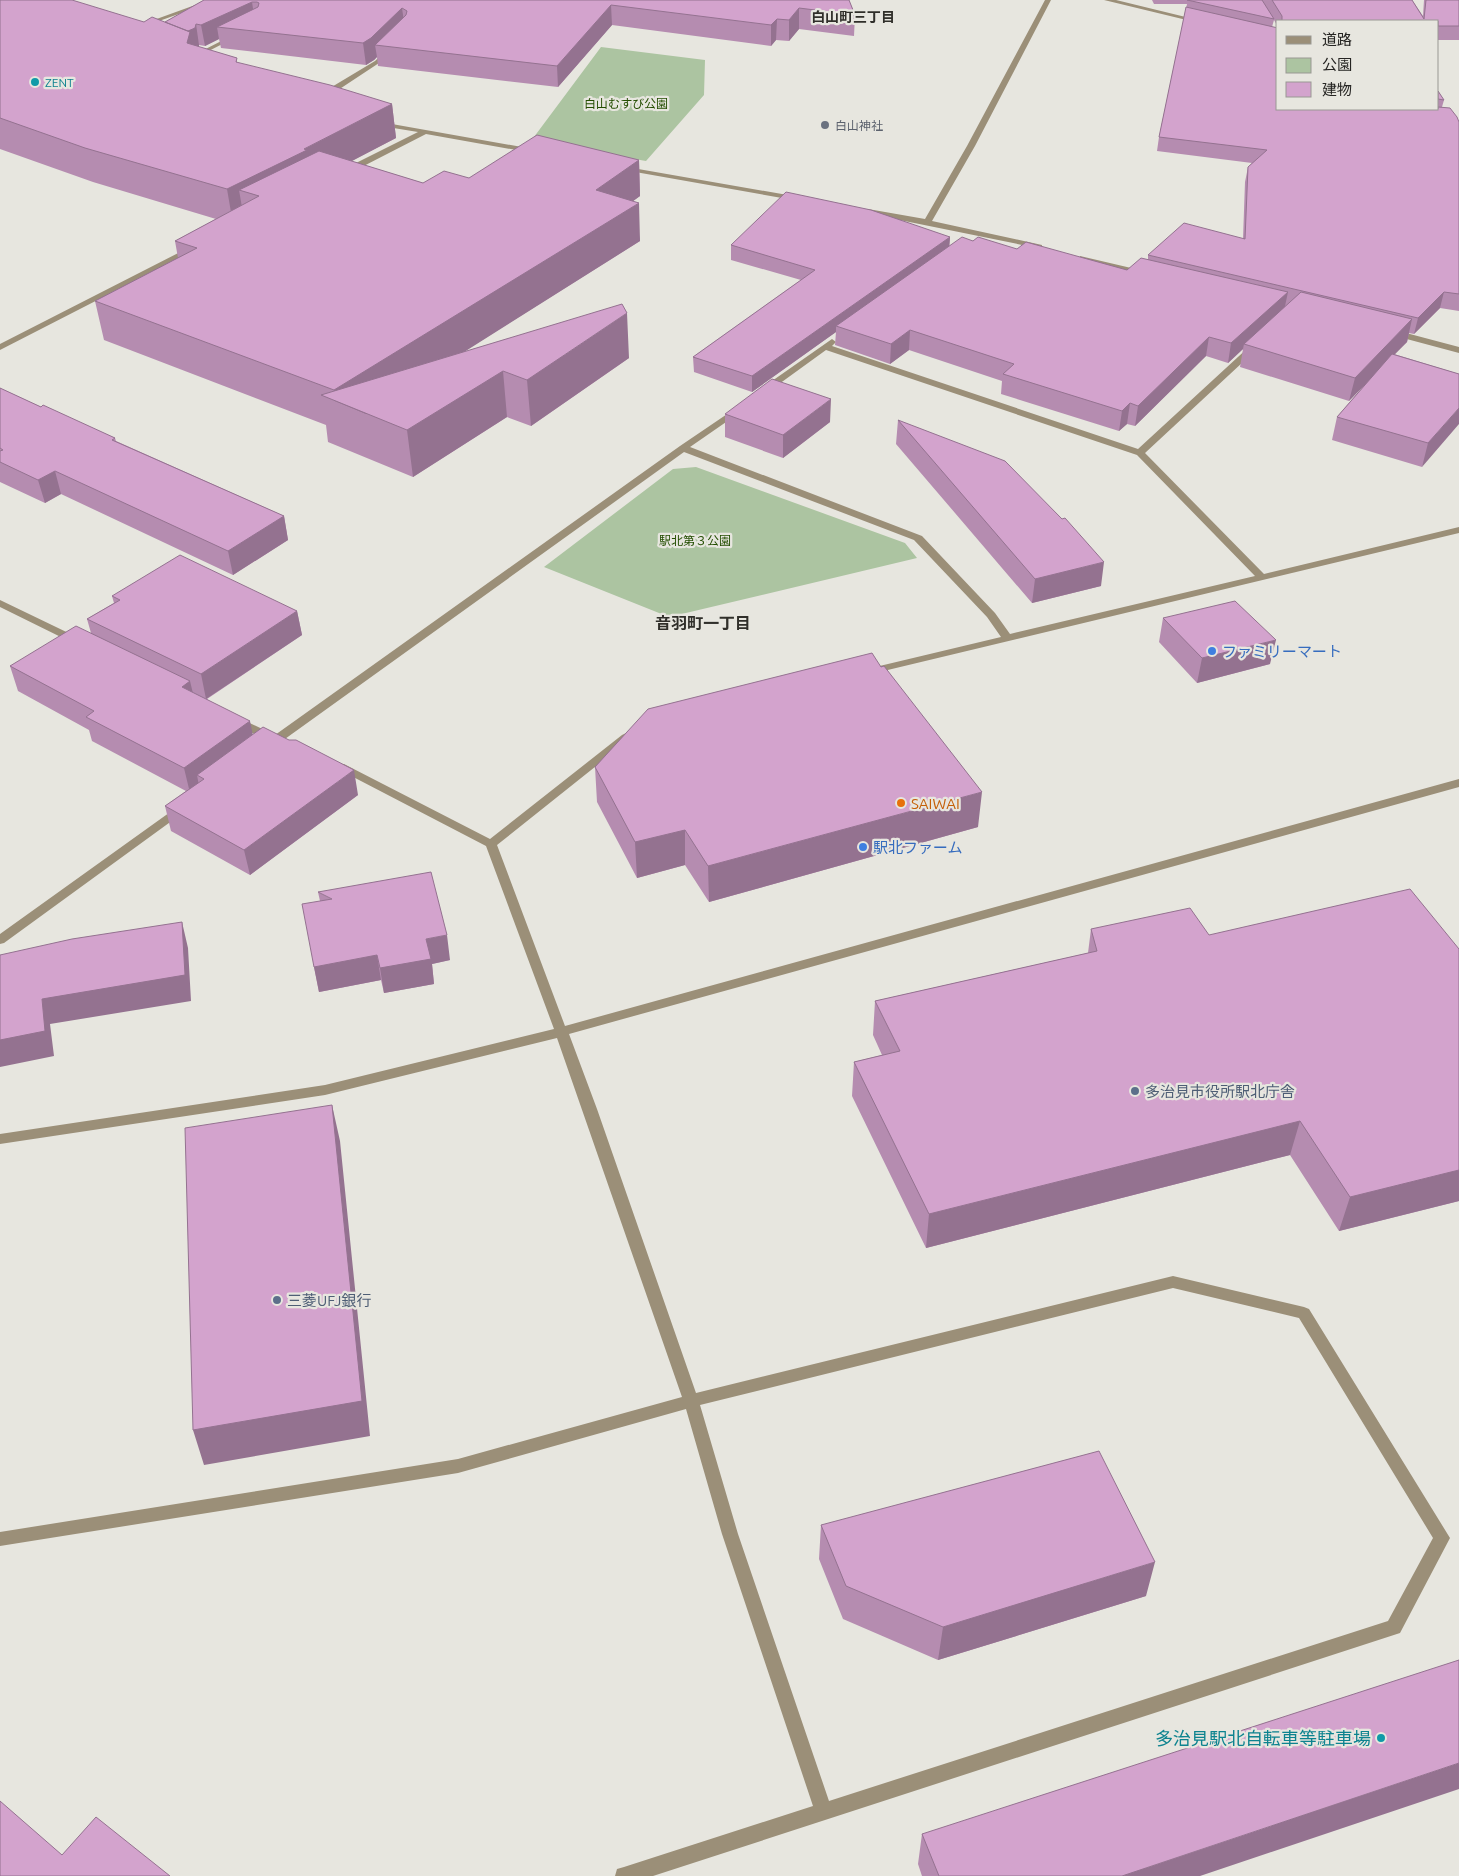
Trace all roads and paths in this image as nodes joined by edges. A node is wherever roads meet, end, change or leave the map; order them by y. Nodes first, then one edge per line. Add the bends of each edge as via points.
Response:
1 (215, 0) edge
2 (1048, 0) edge
3 (1107, 0) edge
4 (1211, 24) edge
5 (133, 29) edge
6 (241, 33) edge
7 (394, 44) edge
8 (182, 55) edge
9 (190, 58) junction
10 (199, 61) edge
11 (319, 99) edge
12 (371, 122) edge
13 (423, 133) junction
14 (538, 152) edge
15 (612, 166) edge
16 (335, 177) edge
17 (809, 201) edge
18 (858, 210) edge
19 (927, 222) junction
20 (982, 234) junction
21 (975, 240) edge
22 (203, 244) edge
23 (1049, 250) edge
24 (1077, 257) edge
25 (1153, 275) edge
26 (1379, 329) edge
27 (842, 336) edge
28 (1260, 342) edge
29 (0, 347) edge
30 (826, 347) junction
31 (1459, 350) edge
32 (683, 448) junction
33 (1140, 453) junction
34 (1459, 530) edge
35 (1261, 576) junction
36 (0, 603) edge
37 (1008, 637) junction
38 (89, 647) edge
39 (862, 673) edge
40 (231, 717) edge
41 (637, 728) edge
42 (275, 740) junction
43 (294, 744) edge
44 (260, 751) edge
45 (329, 761) edge
46 (1459, 783) edge
47 (189, 802) edge
48 (491, 844) junction
49 (0, 940) edge
50 (560, 1032) junction
51 (0, 1139) edge
52 (691, 1401) junction
53 (0, 1539) edge
54 (824, 1812) junction
55 (624, 1876) edge

1 - 5 street
2 - 19 street
3 - 4 street
6 - 9 street
7 - 11 street via 377,62
8 - 9 street
9 - 10 street
12 - 13 street
13 - 14 street
13 - 16 street
15 - 17 street
18 - 19 street
19 - 20 street
20 - 21 street
20 - 23 street
22 - 29 street
24 - 25 street
26 - 31 street
27 - 30 street
28 - 33 street
30 - 32 street
30 - 33 street
32 - 37 street via 918,538
32 - 42 street
33 - 35 street
34 - 35 street
35 - 37 street
36 - 38 street
37 - 39 street
40 - 42 street
41 - 48 street
42 - 43 street
42 - 44 street
45 - 48 street
46 - 50 street
47 - 49 street
48 - 50 street
50 - 51 street via 325,1090
50 - 52 street via 590,1108
52 - 53 street via 458,1466
52 - 54 street via 733,1544
52 - 54 street via 1172,1282 1304,1313 1442,1538 1394,1628
54 - 55 street

